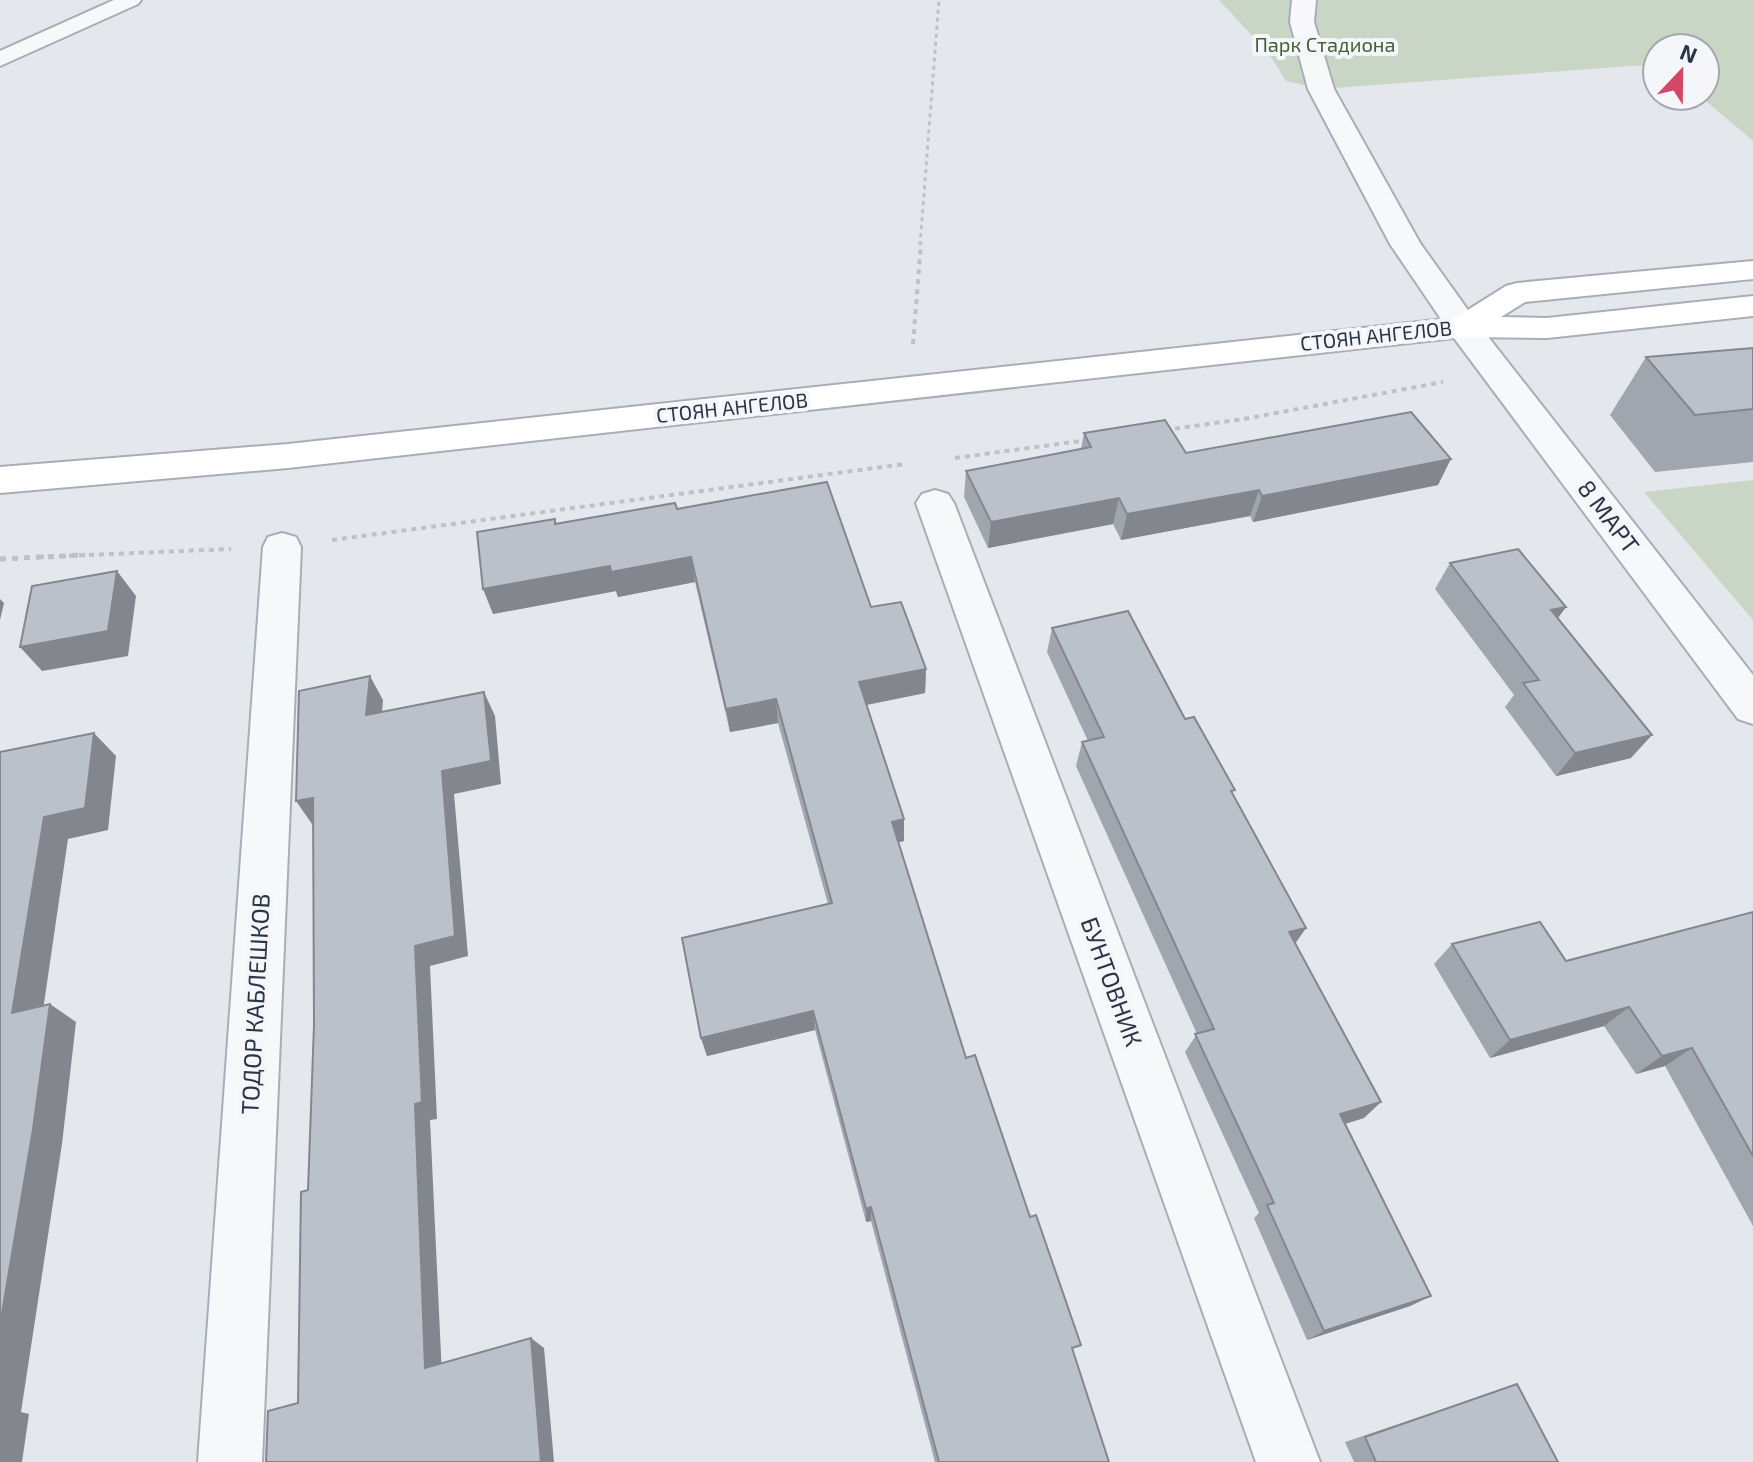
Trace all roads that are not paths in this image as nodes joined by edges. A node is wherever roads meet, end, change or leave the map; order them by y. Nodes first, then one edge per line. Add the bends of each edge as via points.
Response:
1 (131, 0) edge
2 (1304, 0) edge
3 (1, 57) edge
4 (1753, 270) edge
5 (1753, 306) edge
6 (1463, 327) junction
7 (933, 475) road end
8 (0, 480) edge
9 (282, 547) road end
10 (1753, 707) edge
11 (230, 1462) edge
12 (1288, 1462) edge

1 - 3 lane
2 - 6 street, 8 МАРТ via 1302,22 1321,89 1405,244
4 - 6 main road, СТОЯН АНГЕЛОВ via 1517,293
5 - 6 main road, СТОЯН АНГЕЛОВ via 1547,328
6 - 8 main road, СТОЯН АНГЕЛОВ via 288,456
6 - 10 street, 8 МАРТ
7 - 12 street, БУНТОВНИК
9 - 11 street, ТОДОР КАБЛЕШКОВ

